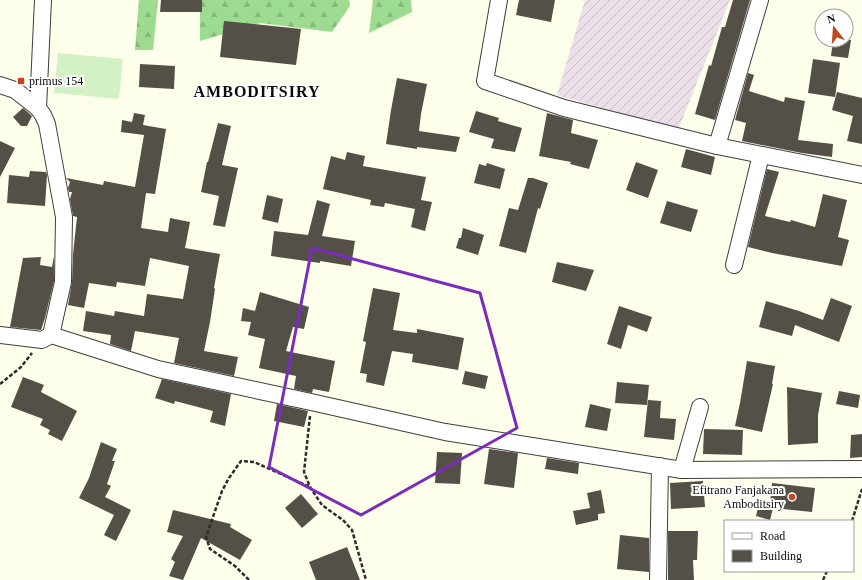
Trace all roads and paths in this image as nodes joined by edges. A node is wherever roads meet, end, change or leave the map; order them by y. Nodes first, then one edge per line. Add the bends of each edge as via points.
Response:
1 (43, 0) edge
2 (499, 0) edge
3 (760, 0) edge
4 (0, 84) edge
5 (38, 108) junction
6 (718, 146) junction
7 (761, 155) junction
8 (862, 174) edge
9 (734, 265) dead end
10 (0, 336) edge
11 (47, 337) junction
12 (0, 384) edge
13 (312, 402) junction
14 (700, 407) dead end
15 (660, 466) junction
16 (862, 469) edge
17 (682, 470) junction
18 (310, 487) junction
19 (862, 489) edge
20 (852, 520) edge
21 (249, 580) edge
22 (366, 580) edge
23 (658, 580) edge

1 - 5 street
2 - 6 street via 485,81 564,108
3 - 6 street
4 - 5 street via 15,90
5 - 11 street via 47,124 64,217 63,282
6 - 7 street
7 - 8 street
7 - 9 street
10 - 11 street
11 - 12 path via 21,366
11 - 13 street via 158,369
13 - 15 street via 445,432
13 - 18 path via 304,472
14 - 17 street
15 - 17 street
15 - 23 street
16 - 17 street
18 - 21 path via 254,462 242,461 229,478 206,537 210,549 235,566
18 - 22 path via 322,505 352,530
19 - 20 path

